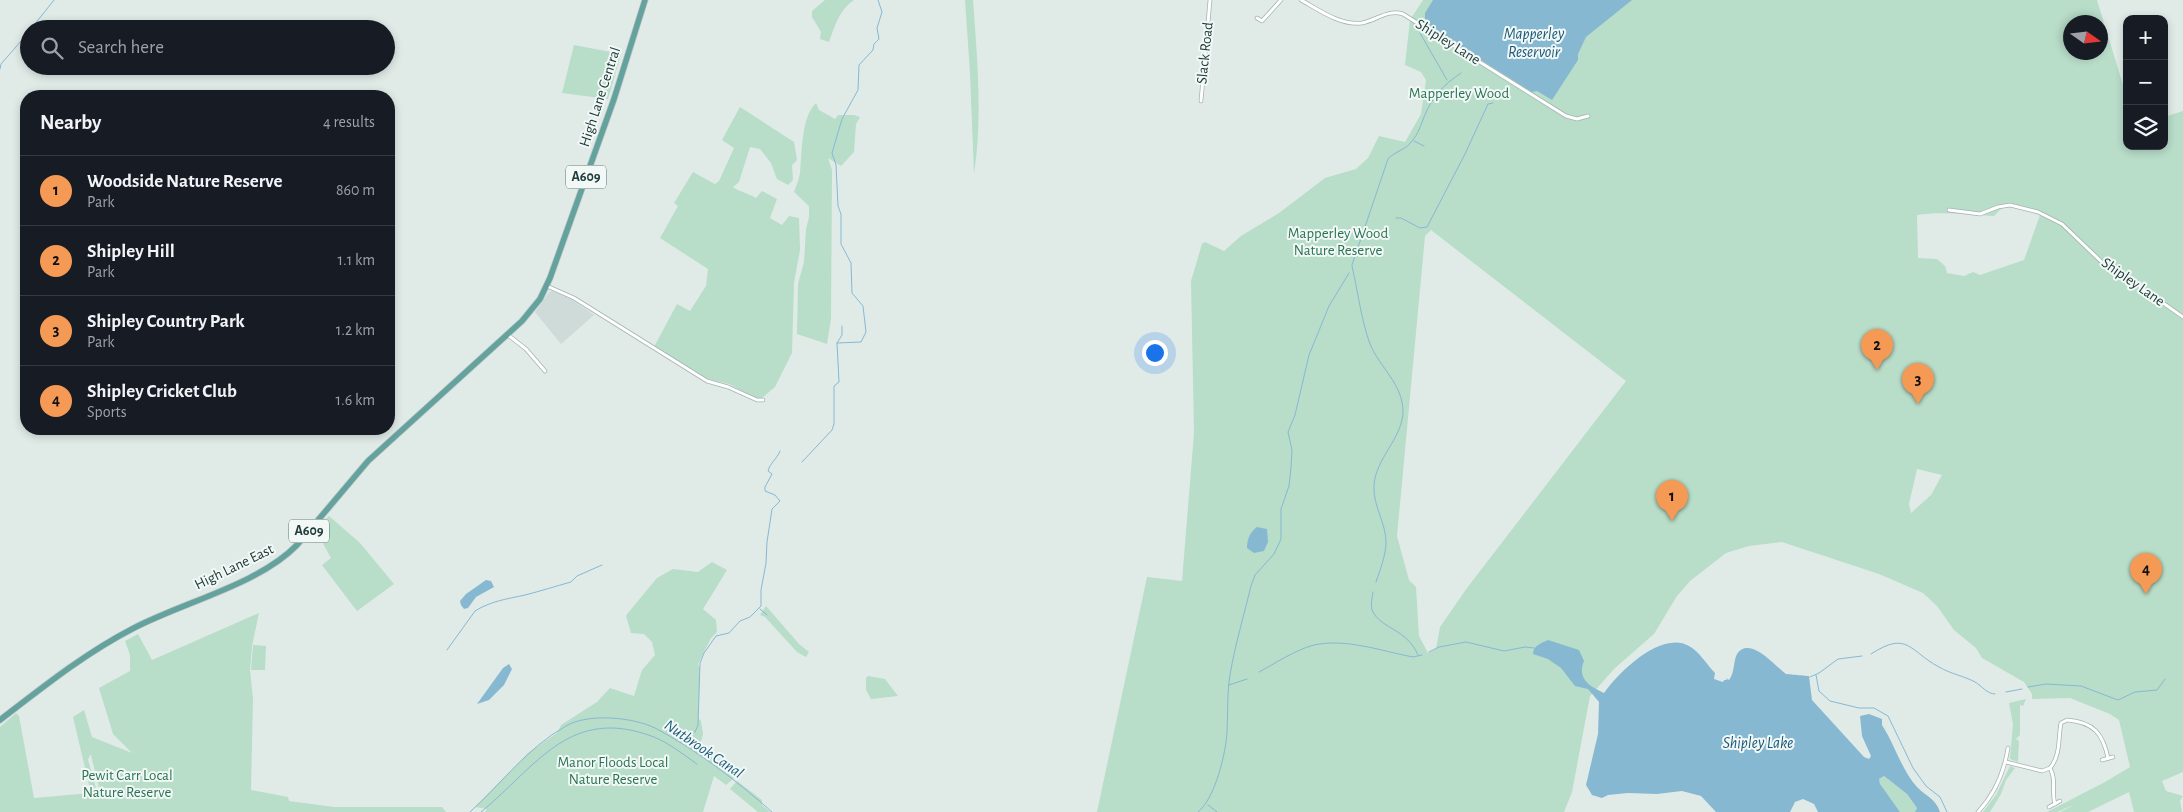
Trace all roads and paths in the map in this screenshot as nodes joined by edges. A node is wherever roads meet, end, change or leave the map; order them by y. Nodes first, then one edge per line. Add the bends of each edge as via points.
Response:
1 (645, 0) edge
2 (1210, 0) edge
3 (1281, 0) edge
4 (1301, 0) edge
5 (1257, 18) dead end
6 (1201, 101) dead end
7 (1588, 116) dead end
8 (1949, 210) dead end
9 (547, 286) junction
10 (2183, 317) edge
11 (508, 335) junction
12 (545, 371) dead end
13 (763, 400) dead end
14 (0, 720) edge
15 (2008, 748) dead end
16 (2113, 757) dead end
17 (2108, 758) junction
18 (2102, 760) dead end
19 (2006, 762) junction
20 (2050, 768) junction
21 (2060, 801) dead end
22 (2055, 804) junction
23 (2049, 808) dead end
24 (1978, 812) edge

1 - 9 main road, High Lane Central / A609 via 608,117
2 - 6 street, Slack Road
3 - 5 street via 1262,20
4 - 7 street, Shipley Lane via 1353,23 1390,13 1403,14 1566,116 1577,119
8 - 10 street, Shipley Lane via 1980,214 2010,205 2050,218 2069,230 2108,268 2122,274
9 - 11 main road, High Lane East / A609 via 536,304
9 - 13 street via 574,298 707,381
11 - 12 street via 526,349
11 - 14 main road, High Lane East / A609 via 369,460 298,545 284,557 246,579 156,617 112,640 74,664
15 - 19 street
16 - 17 street
17 - 18 street
17 - 20 street via 2099,732 2065,720 2060,725 2059,745
19 - 20 street via 2042,771
19 - 24 street via 1997,785
20 - 22 street via 2054,777
21 - 22 street
22 - 23 street

